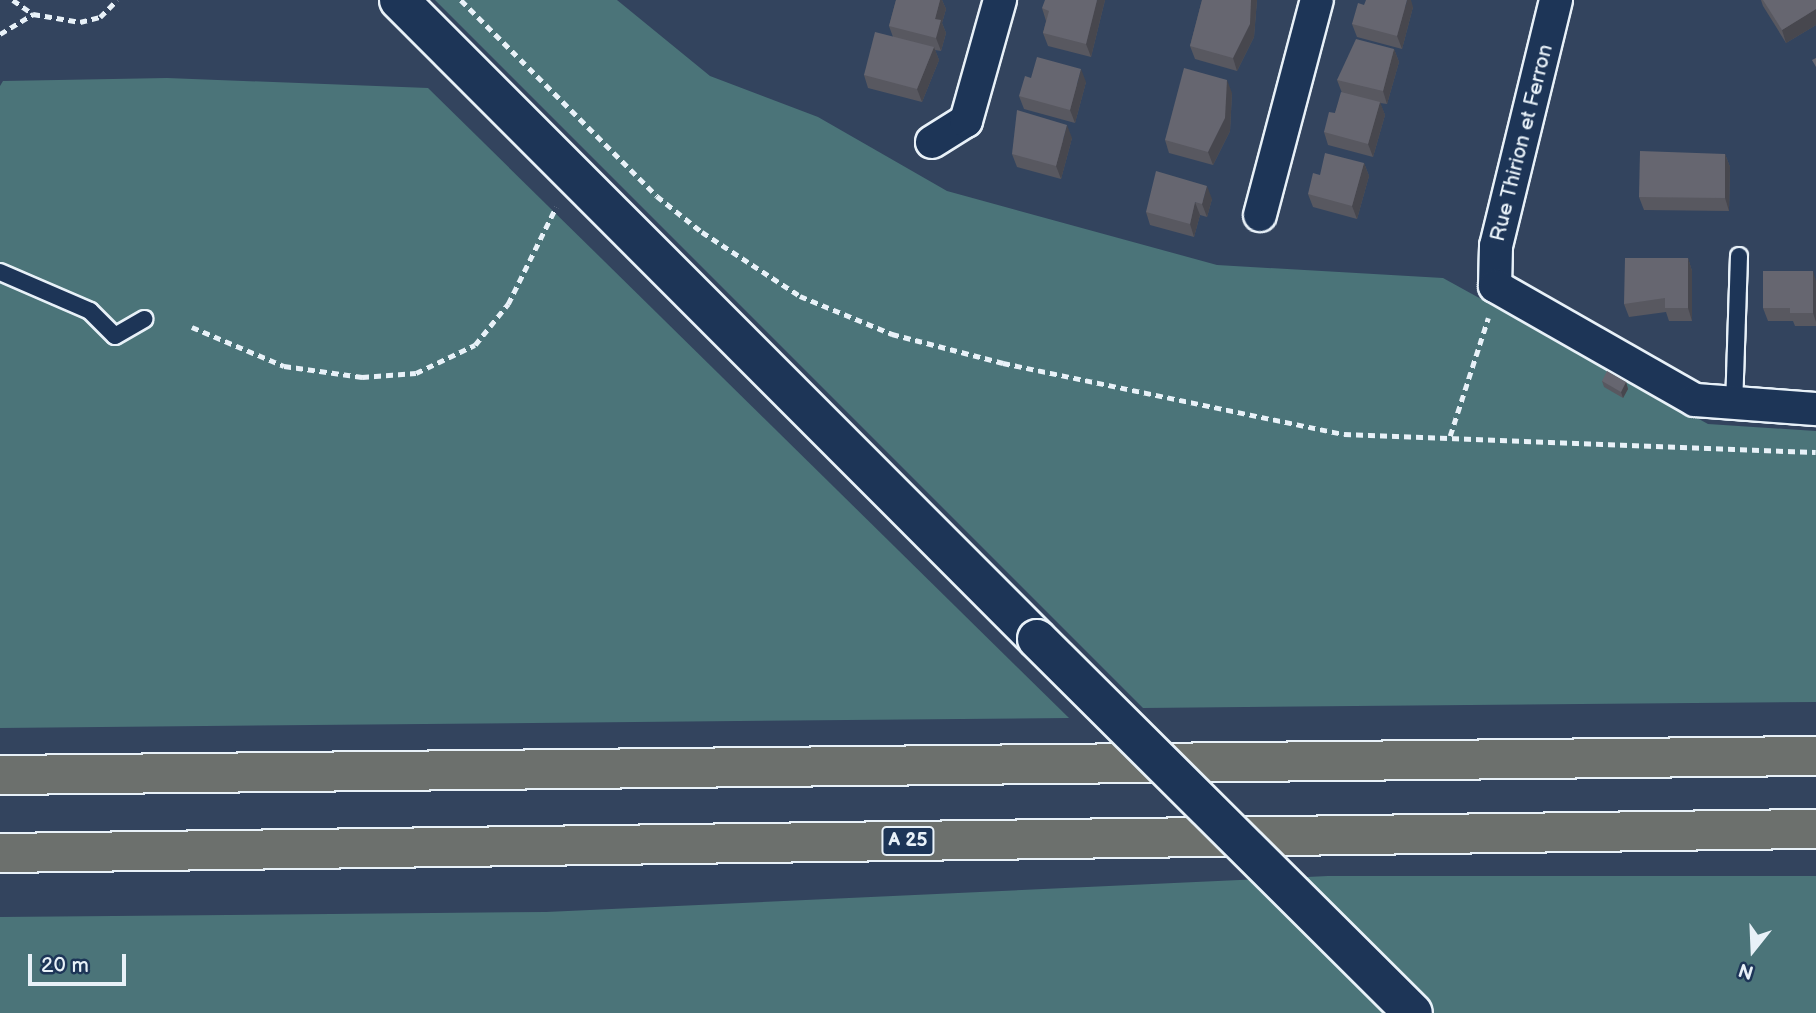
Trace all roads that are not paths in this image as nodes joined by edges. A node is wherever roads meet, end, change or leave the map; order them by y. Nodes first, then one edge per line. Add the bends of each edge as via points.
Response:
1 (382, 0) edge
2 (1000, 0) edge
3 (1317, 0) edge
4 (1556, 0) edge
5 (411, 13) edge
6 (932, 142) dead end
7 (1260, 215) dead end
8 (1739, 256) dead end
9 (0, 272) edge
10 (145, 319) dead end
11 (1734, 407) junction
12 (1816, 409) edge
13 (1816, 756) edge
14 (0, 775) edge
15 (1816, 829) edge
16 (0, 853) edge
17 (1413, 1013) edge

1 - 5 street
2 - 6 street via 966,121
3 - 7 street
4 - 11 street, Rue Thirion et Ferron via 1496,246 1495,286 1672,390
5 - 17 street, bridge
8 - 11 lane
9 - 10 lane via 90,311 115,336
11 - 12 street
13 - 14 highway
15 - 16 highway, A 25

